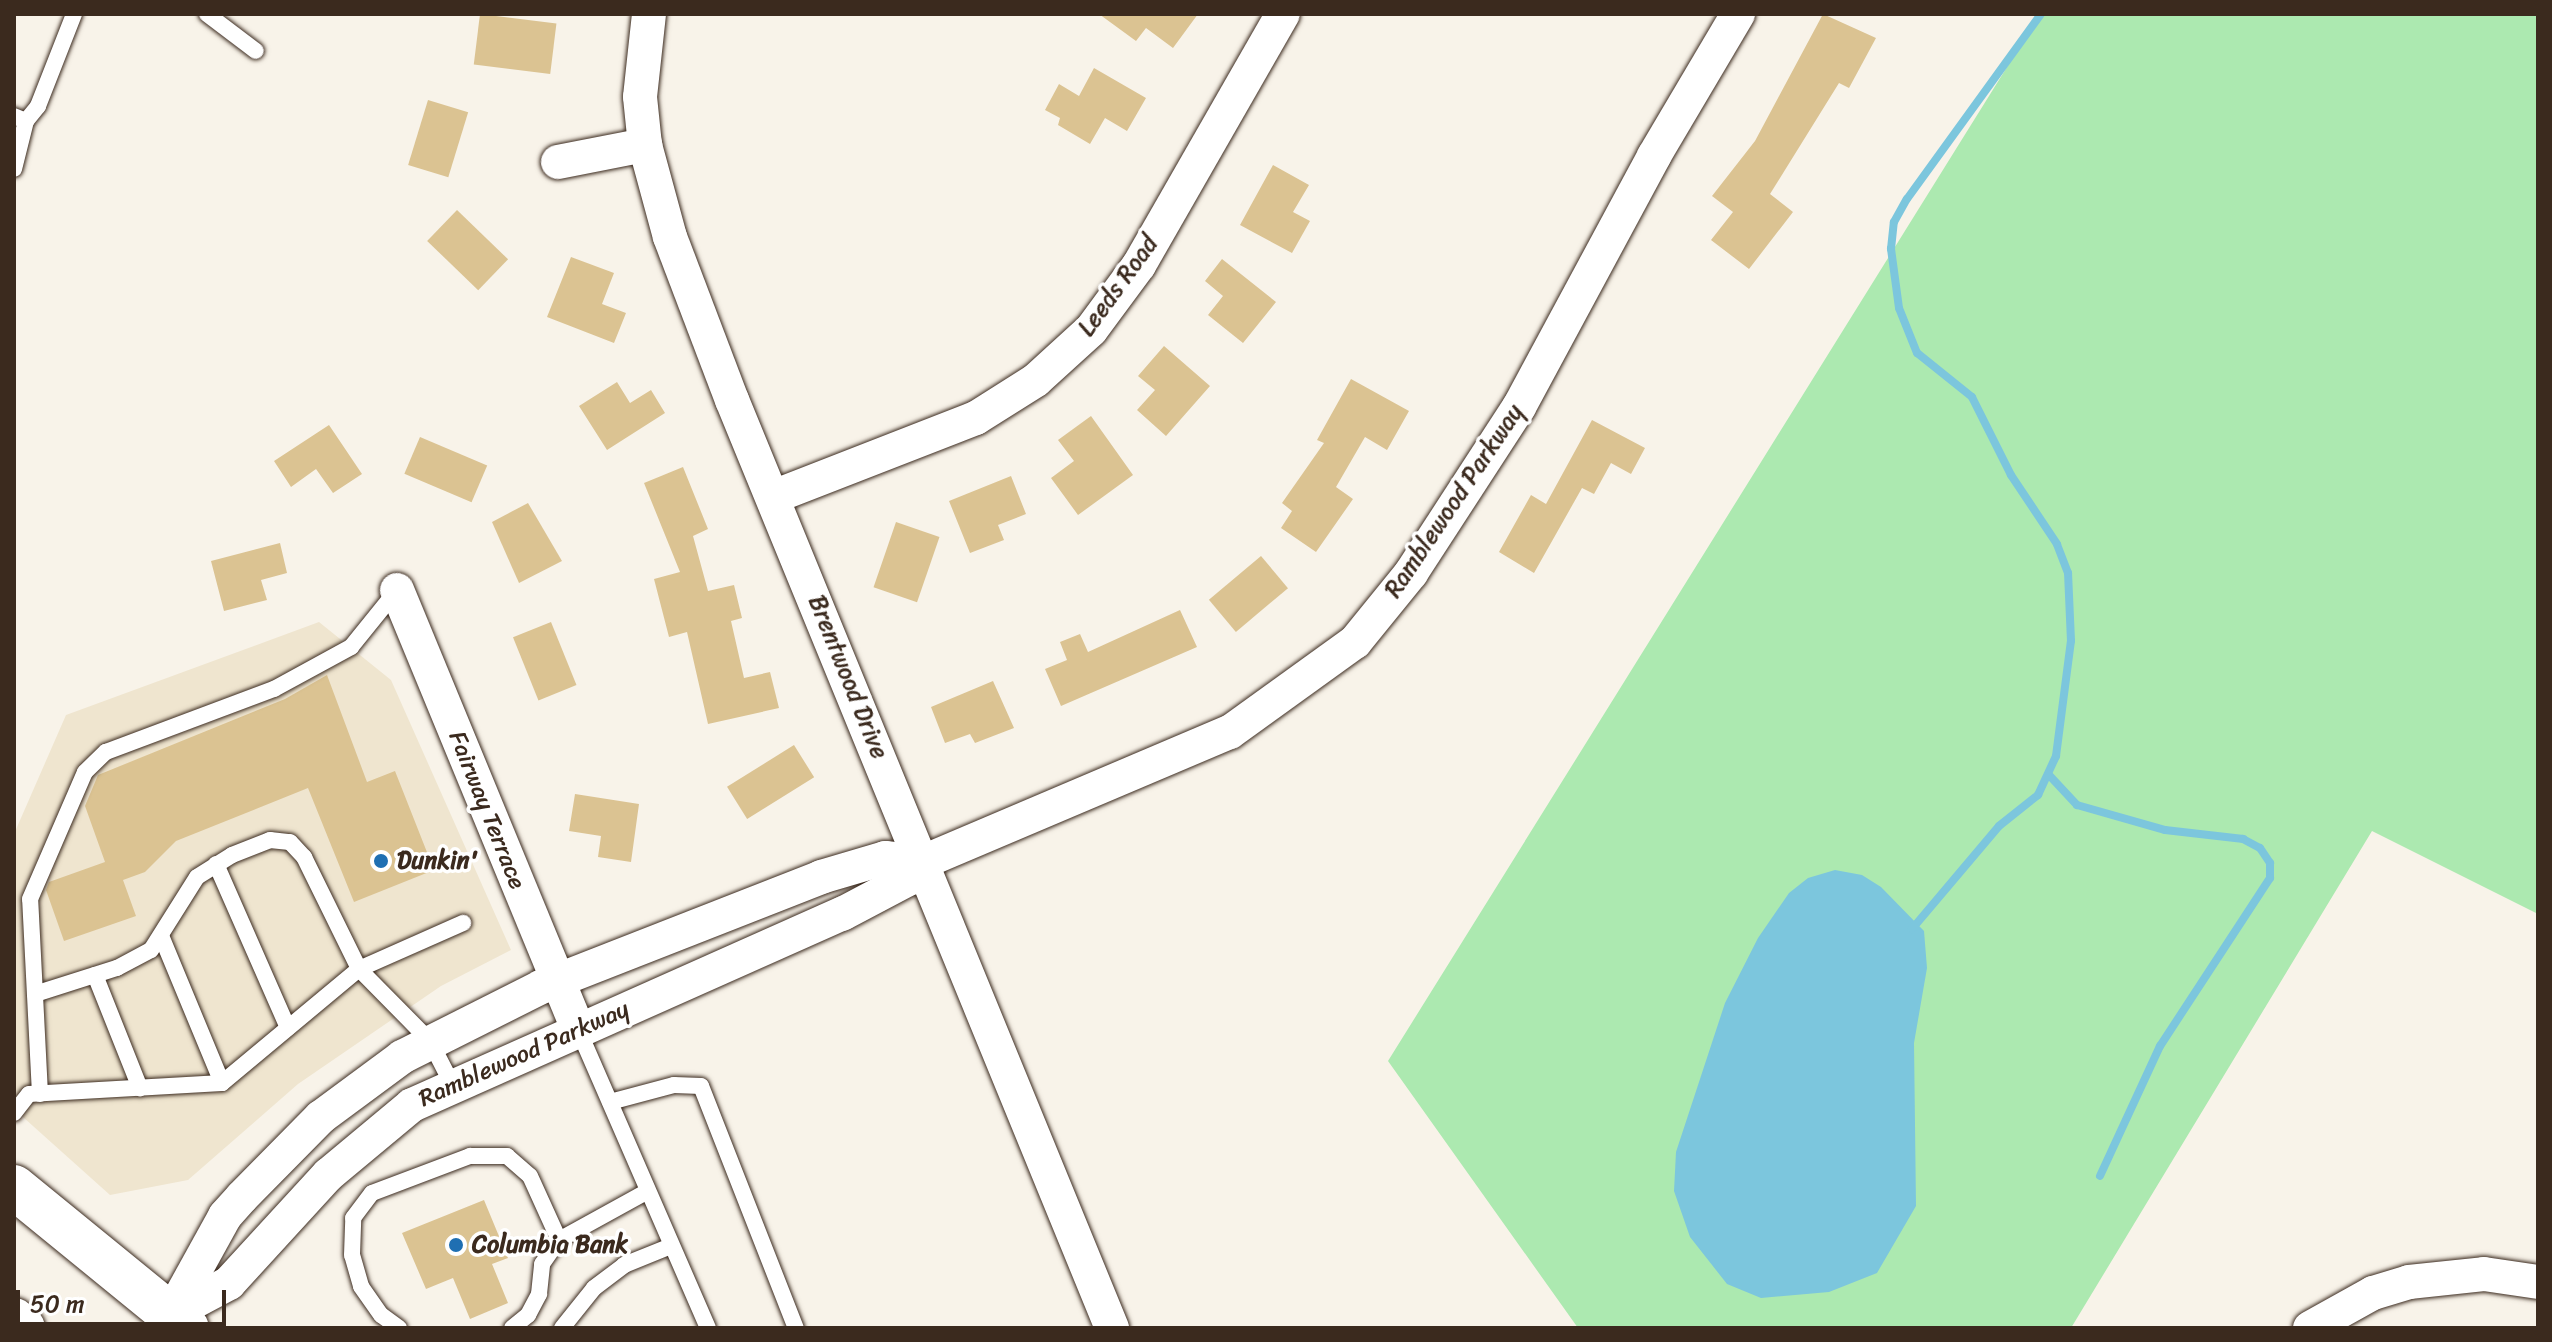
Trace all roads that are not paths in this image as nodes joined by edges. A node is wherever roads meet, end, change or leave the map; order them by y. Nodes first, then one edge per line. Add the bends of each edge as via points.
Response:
1 (74, 14) edge
2 (207, 14) edge
3 (649, 14) edge
4 (1283, 14) edge
5 (1738, 14) edge
6 (256, 51) dead end
7 (20, 118) edge
8 (645, 145) junction
9 (558, 162) dead end
10 (14, 169) edge
11 (773, 497) junction
12 (397, 590) joint
13 (923, 862) junction
14 (216, 864) junction
15 (463, 923) dead end
16 (162, 938) junction
17 (359, 969) junction
18 (95, 975) junction
19 (557, 981) junction
20 (35, 994) junction
21 (288, 1028) junction
22 (578, 1029) junction
23 (430, 1041) junction
24 (222, 1083) junction
25 (452, 1084) junction
26 (140, 1088) junction
27 (40, 1094) junction
28 (610, 1102) junction
29 (14, 1113) edge
30 (14, 1187) edge
31 (646, 1192) junction
32 (559, 1240) junction
33 (671, 1246) junction
34 (2538, 1282) edge
35 (14, 1320) edge
36 (179, 1321) edge
37 (23, 1328) edge
38 (399, 1328) edge
39 (512, 1328) edge
40 (562, 1328) edge
41 (708, 1328) edge
42 (796, 1328) edge
43 (1112, 1328) edge
44 (2310, 1328) edge

1 - 7 lane via 38,106
2 - 6 lane
3 - 8 street, Brentwood Drive via 640,97
4 - 11 street, Leeds Road via 1139,265 1091,330 1036,380 976,418
5 - 13 street, Ramblewood Parkway via 1654,156 1519,407 1411,573 1355,642 1230,732
7 - 10 lane
8 - 9 street
8 - 11 street, Brentwood Drive via 670,237
11 - 13 street, Brentwood Drive
12 - 19 street, Fairway Terrace
12 - 20 lane via 351,647 274,689 106,752 85,772 30,899
13 - 19 street, Ramblewood Parkway via 885,858 851,866
13 - 22 street, Ramblewood Parkway via 908,879 842,914
13 - 43 street, Brentwood Drive
14 - 16 lane via 184,892
14 - 17 lane via 260,843 290,842 304,857
14 - 21 lane
15 - 17 lane
16 - 18 lane via 140,956
16 - 24 lane
17 - 21 lane
17 - 23 lane
18 - 20 lane
18 - 26 lane
19 - 22 street, Fairway Terrace
19 - 23 street, Ramblewood Parkway
20 - 27 lane
21 - 24 lane
22 - 25 street, Ramblewood Parkway
22 - 28 lane
23 - 25 lane
23 - 36 street, Ramblewood Parkway via 361,1086 288,1146 225,1216
24 - 26 lane
25 - 36 street, Ramblewood Parkway via 365,1140 229,1283
26 - 27 lane
27 - 29 lane via 29,1094
28 - 31 lane
28 - 42 lane via 674,1085 701,1086
30 - 36 highway
31 - 32 lane
31 - 33 lane
32 - 38 lane via 530,1176 507,1156 470,1156 372,1193 353,1218 352,1255 361,1286 381,1315
32 - 39 lane via 542,1264 539,1294 528,1315
33 - 40 lane via 624,1265 594,1288
33 - 41 lane
34 - 44 street via 2484,1274 2409,1282 2373,1293
35 - 37 highway

